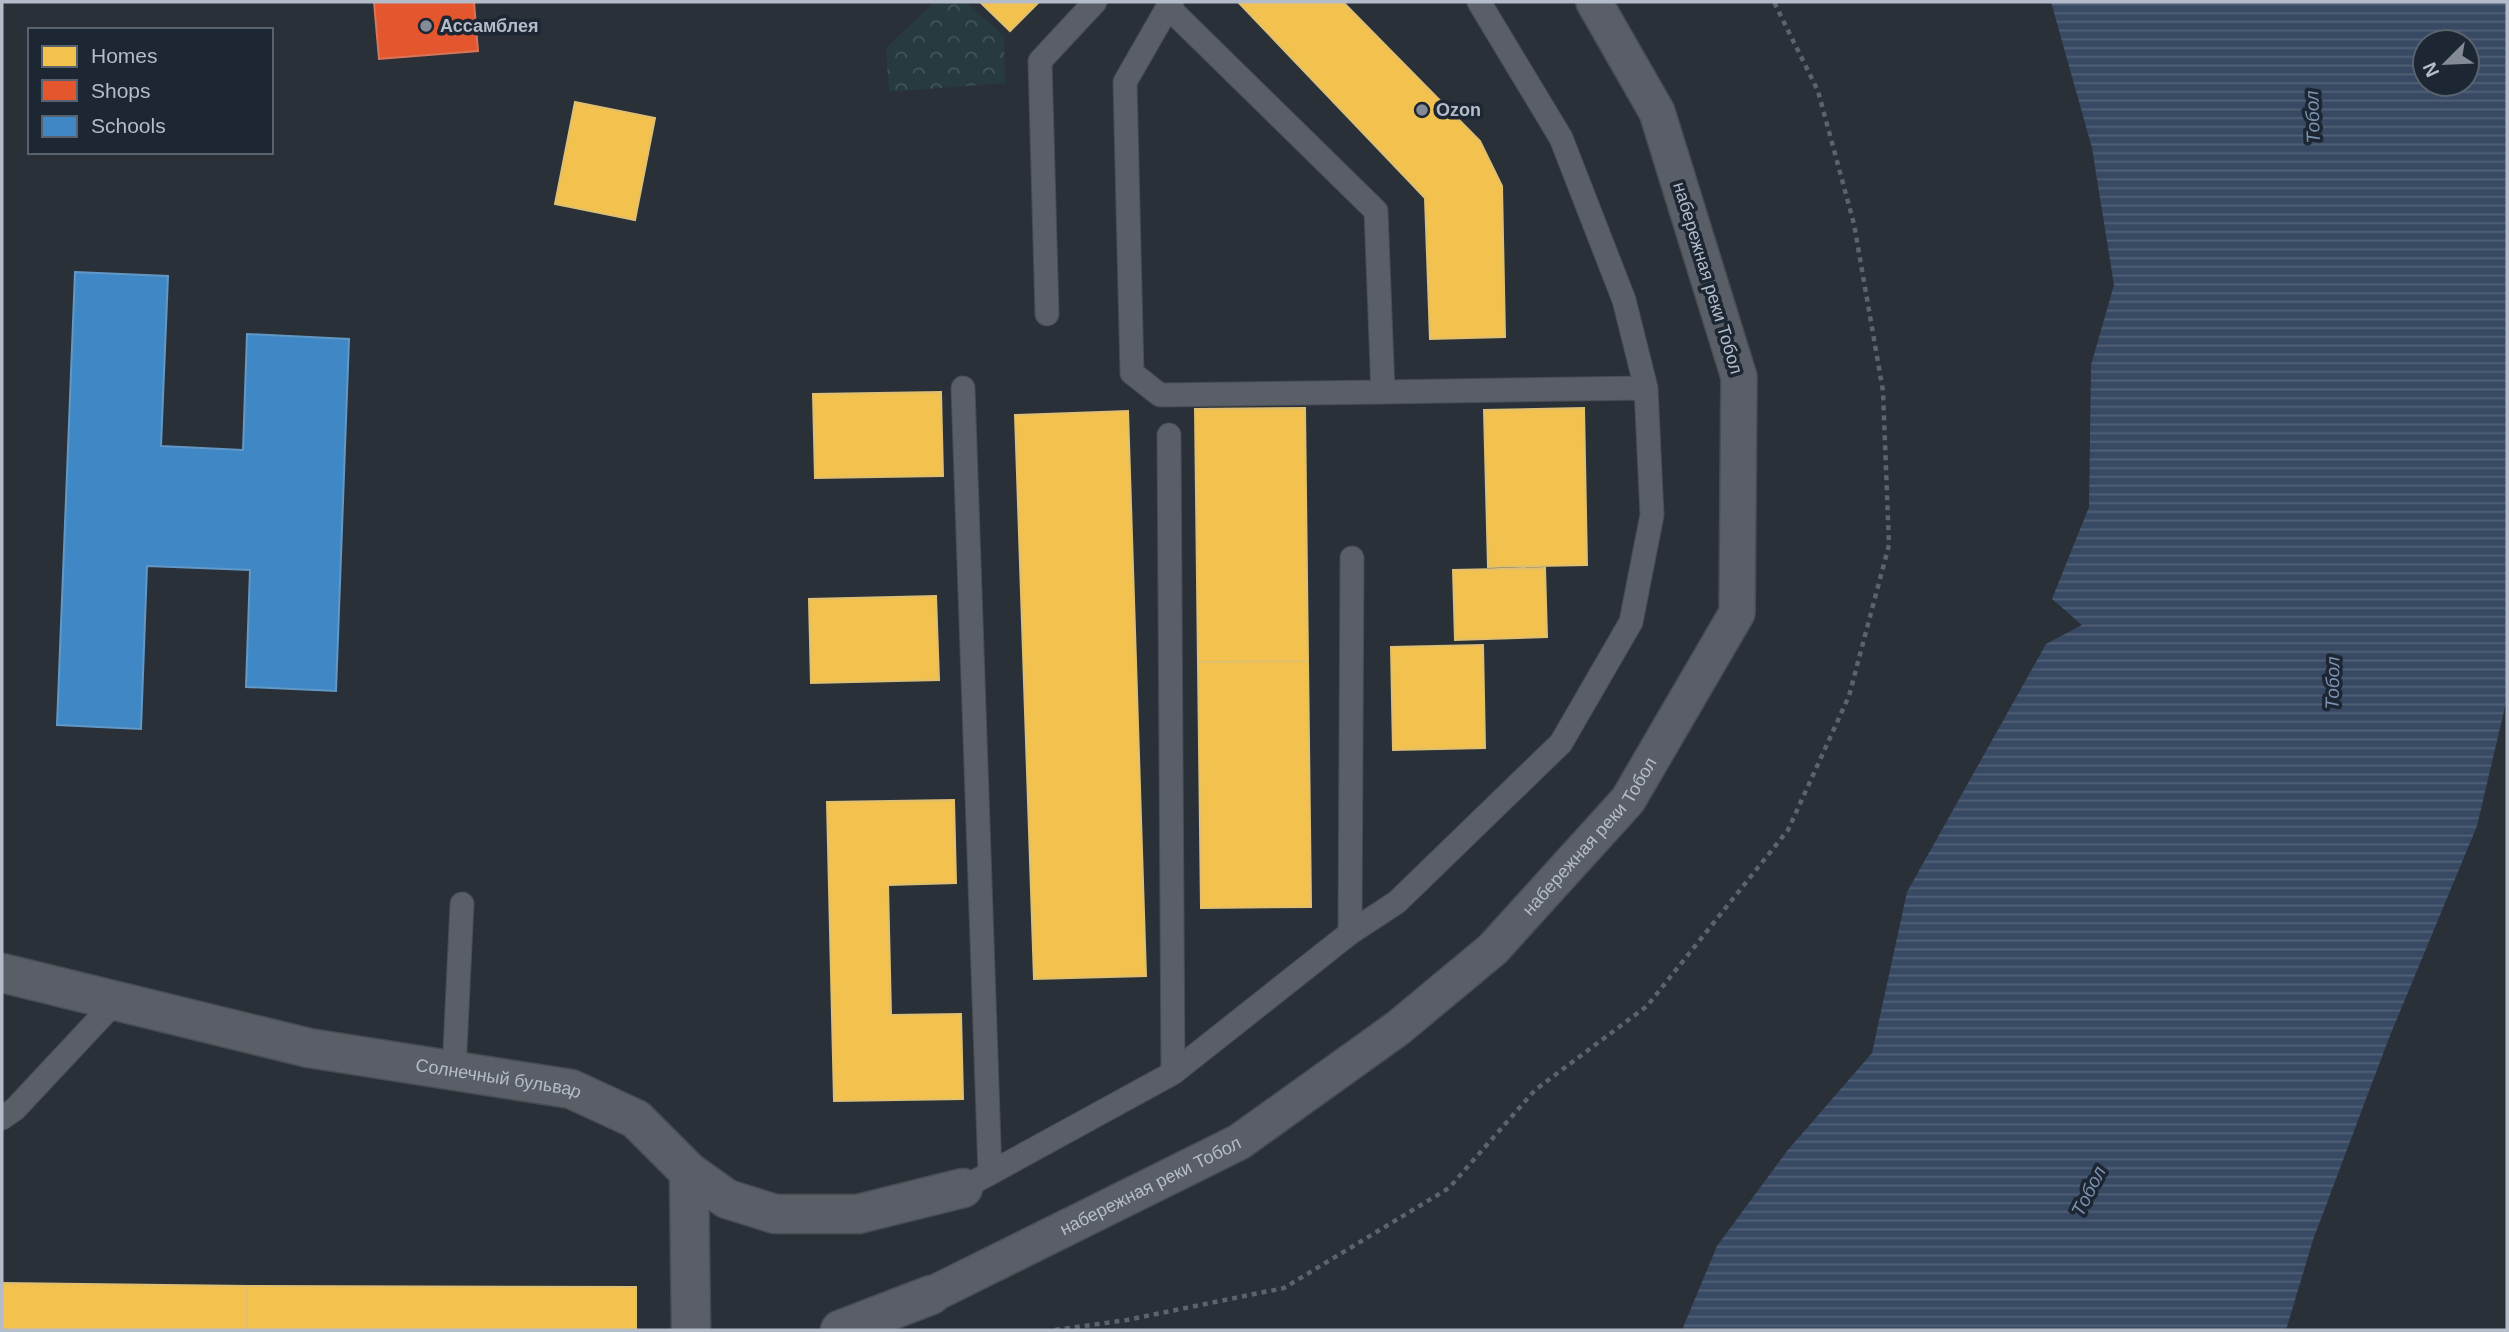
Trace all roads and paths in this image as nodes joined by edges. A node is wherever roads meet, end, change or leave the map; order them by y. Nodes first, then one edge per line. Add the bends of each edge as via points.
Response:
1 (1095, 2) edge
2 (1479, 2) edge
3 (1594, 2) edge
4 (1170, 4) edge
5 (1047, 314) dead end
6 (963, 388) dead end
7 (1646, 388) junction
8 (1383, 392) junction
9 (1169, 435) dead end
10 (1352, 558) dead end
11 (463, 904) dead end
12 (1350, 933) junction
13 (2, 973) edge
14 (116, 1001) junction
15 (454, 1071) junction
16 (1173, 1073) junction
17 (2, 1118) edge
18 (689, 1171) junction
19 (976, 1180) junction
20 (931, 1295) joint
21 (691, 1330) edge
22 (840, 1330) edge

1 - 5 lane via 1040,61
2 - 7 lane via 1561,138 1624,300
3 - 20 street, набережная реки Тобол via 1657,111 1739,377 1737,613 1628,800 1493,949 1398,1028 1239,1142
4 - 8 lane via 1376,211
4 - 8 lane via 1125,82 1132,373 1160,395
6 - 19 lane
7 - 8 lane
7 - 12 lane via 1652,515 1631,622 1561,743 1396,902
9 - 16 lane
10 - 12 lane
11 - 15 lane
12 - 16 lane
13 - 14 street, Солнечный бульвар
14 - 15 street, Солнечный бульвар via 309,1048
14 - 17 lane
15 - 18 street, Солнечный бульвар via 570,1089 636,1119
16 - 19 lane
18 - 19 street, Солнечный бульвар via 727,1199 775,1214 858,1214
18 - 21 street
20 - 22 street, набережная реки Тобол

